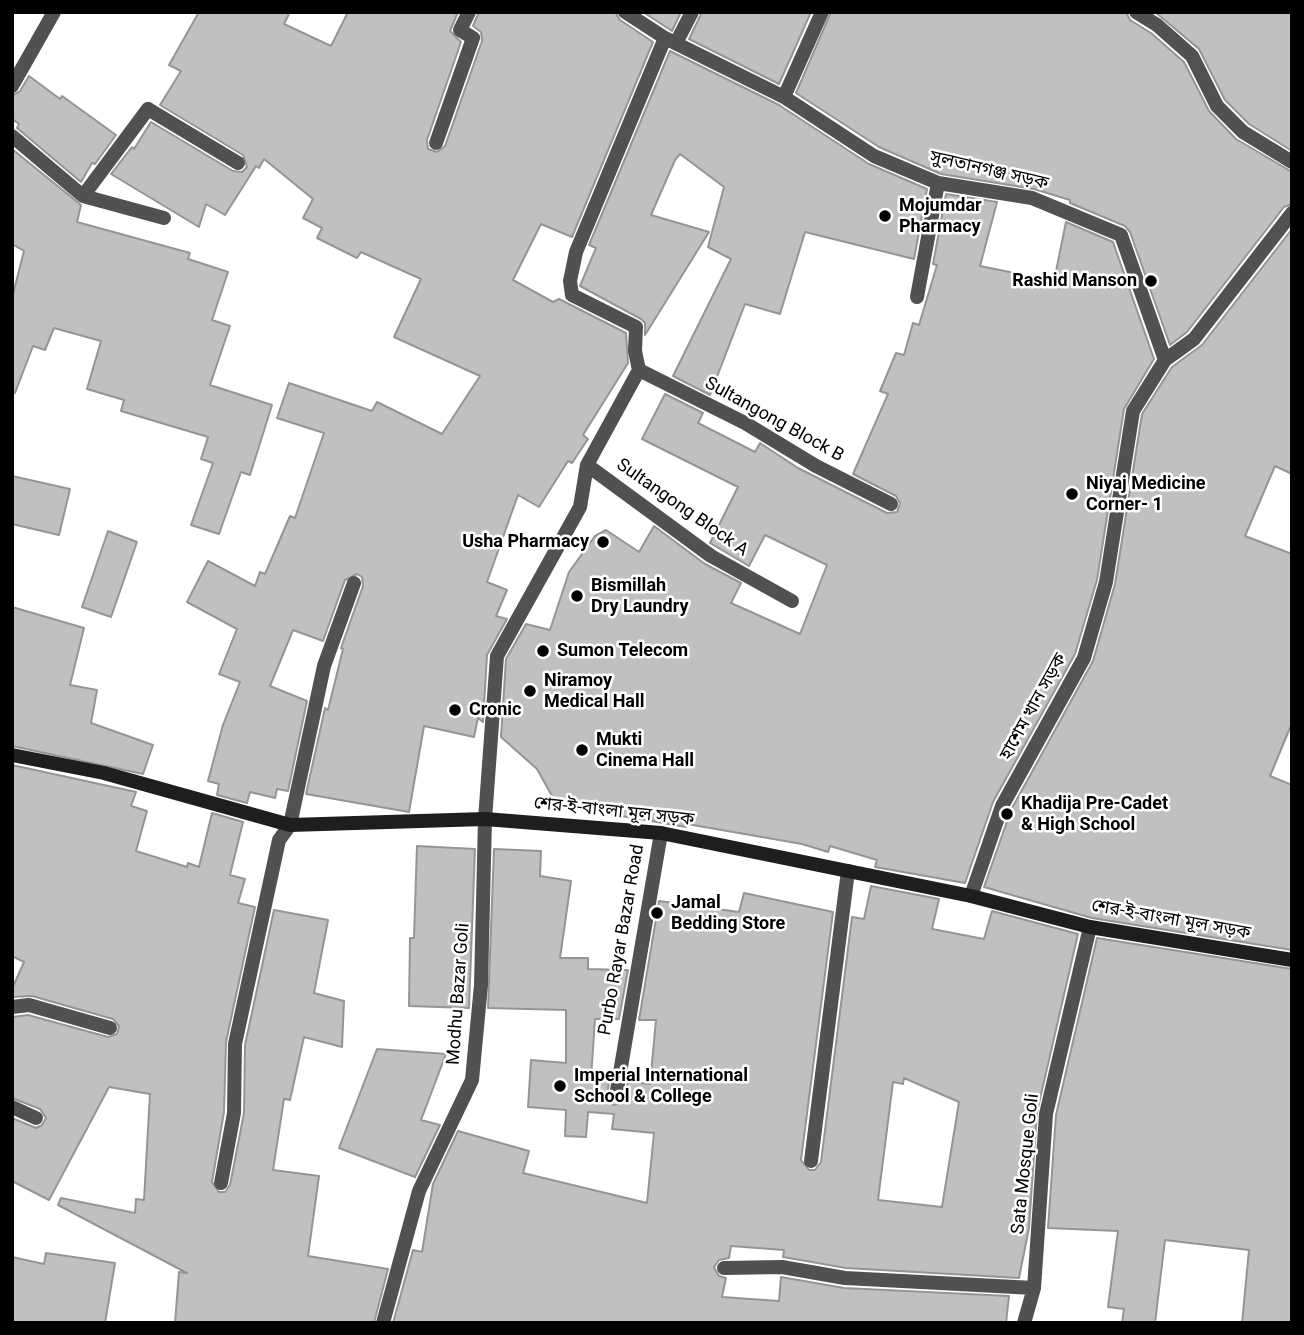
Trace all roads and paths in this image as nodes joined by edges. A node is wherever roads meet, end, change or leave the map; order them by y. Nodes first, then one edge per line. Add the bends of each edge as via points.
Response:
1 (54, 12) edge
2 (469, 12) edge
3 (625, 12) edge
4 (692, 12) edge
5 (822, 12) edge
6 (1136, 12) edge
7 (670, 40) junction
8 (12, 86) edge
9 (783, 97) junction
10 (12, 135) edge
11 (436, 143) dead end
12 (1292, 162) edge
13 (238, 163) dead end
14 (938, 183) junction
15 (83, 196) junction
16 (1292, 213) edge
17 (164, 218) dead end
18 (917, 298) dead end
19 (1165, 360) junction
20 (639, 370) junction
21 (587, 465) junction
22 (891, 505) dead end
23 (354, 583) dead end
24 (792, 601) dead end
25 (12, 755) edge
26 (485, 819) junction
27 (290, 825) junction
28 (660, 833) junction
29 (848, 871) junction
30 (971, 896) junction
31 (1090, 927) junction
32 (1292, 960) edge
33 (12, 1007) edge
34 (110, 1028) dead end
35 (616, 1096) dead end
36 (12, 1107) edge
37 (36, 1118) dead end
38 (811, 1161) dead end
39 (221, 1183) dead end
40 (724, 1268) dead end
41 (1034, 1288) junction
42 (383, 1323) edge
43 (1024, 1323) edge

1 - 8 street
2 - 11 street via 460,30 473,38
3 - 7 street, সুলতানগঞ্জ সড়ক
4 - 7 street
5 - 9 street
6 - 12 street via 1192,56 1217,106 1243,132
7 - 9 street, সুলতানগঞ্জ সড়ক
7 - 20 street via 576,252 570,281 572,295 636,327
9 - 14 street, সুলতানগঞ্জ সড়ক via 874,156
10 - 15 street
13 - 15 street via 148,109
14 - 18 street
14 - 19 street, সুলতানগঞ্জ সড়ক via 1032,198 1121,235
15 - 17 street
16 - 19 street, হাশেম খান সড়ক via 1194,339
19 - 30 street, হাশেম খান সড়ক via 1133,411 1106,582 1084,658 1002,806
20 - 21 street, Modhu Bazar Goli
20 - 22 street, Sultangong Block B
21 - 24 street, Sultangong Block A via 711,556
21 - 26 street, Modhu Bazar Goli via 580,506 497,656
23 - 27 street via 324,666
25 - 27 street, শের-ই-বাংলা মূল সড়ক via 104,773
26 - 27 street, শের-ই-বাংলা মূল সড়ক
26 - 28 street, শের-ই-বাংলা মূল সড়ক
26 - 42 street, Modhu Bazar Goli via 481,985 472,1080 419,1191
27 - 39 street via 279,840 235,1044 234,1113
28 - 29 street, শের-ই-বাংলা মূল সড়ক
28 - 35 street, Purbo Rayar Bazar Road
29 - 30 street, শের-ই-বাংলা মূল সড়ক
29 - 38 street
30 - 31 street, শের-ই-বাংলা মূল সড়ক
31 - 32 street, শের-ই-বাংলা মূল সড়ক
31 - 41 street, Sata Mosque Goli via 1046,1114
33 - 34 street via 29,1005
36 - 37 street
40 - 41 street via 782,1267 845,1278
41 - 43 street, Sata Mosque Goli

